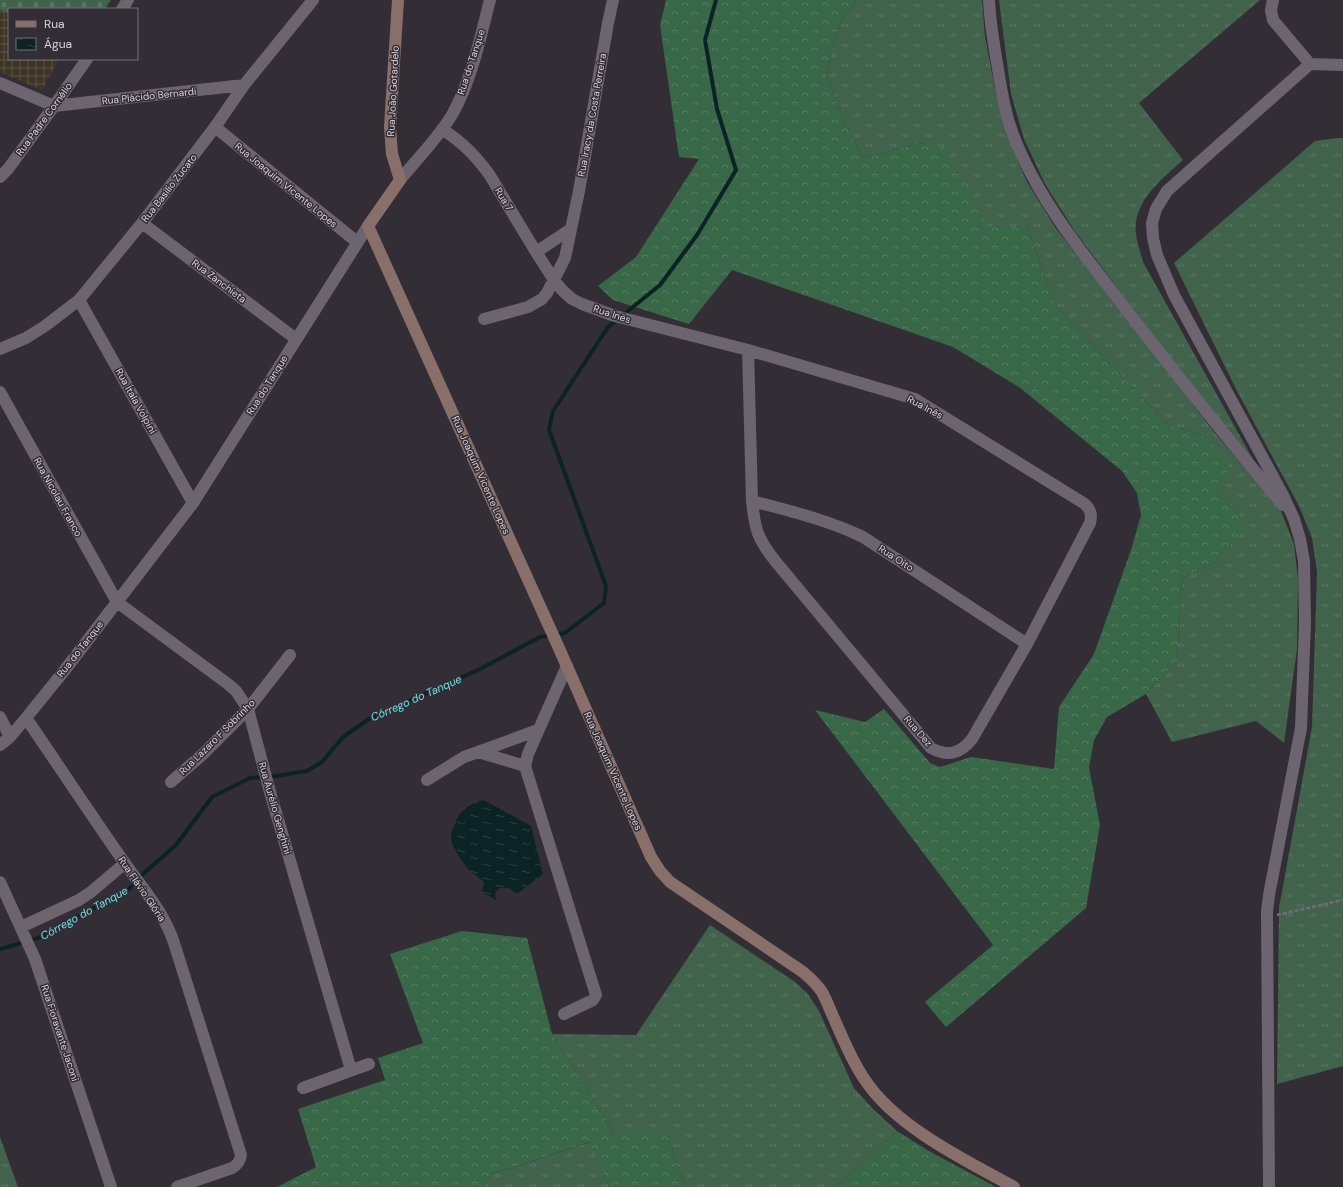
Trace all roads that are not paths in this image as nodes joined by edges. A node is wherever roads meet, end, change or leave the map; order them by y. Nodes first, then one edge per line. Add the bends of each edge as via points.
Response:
1 (313, 0) edge
2 (398, 0) edge
3 (490, 0) edge
4 (613, 0) edge
5 (989, 0) edge
6 (1273, 0) edge
7 (86, 60) edge
8 (1310, 64) junction
9 (1343, 65) edge
10 (0, 83) edge
11 (244, 85) junction
12 (54, 106) junction
13 (215, 127) junction
14 (442, 129) junction
15 (0, 177) edge
16 (400, 180) junction
17 (142, 223) junction
18 (368, 226) junction
19 (571, 230) junction
20 (357, 242) junction
21 (536, 252) junction
22 (554, 280) junction
23 (79, 300) junction
24 (484, 319) dead end
25 (296, 339) junction
26 (0, 350) edge
27 (748, 350) junction
28 (0, 392) edge
29 (752, 501) junction
30 (193, 502) junction
31 (1085, 504) joint
32 (1294, 519) junction
33 (117, 602) junction
34 (1027, 644) junction
35 (290, 655) dead end
36 (567, 666) junction
37 (248, 709) junction
38 (0, 717) edge
39 (26, 718) junction
40 (538, 730) junction
41 (10, 737) junction
42 (0, 745) edge
43 (478, 752) junction
44 (525, 766) junction
45 (427, 780) dead end
46 (171, 782) dead end
47 (126, 865) junction
48 (0, 882) edge
49 (23, 931) junction
50 (564, 1014) dead end
51 (369, 1064) dead end
52 (351, 1070) junction
53 (303, 1088) dead end
54 (111, 1187) edge
55 (177, 1187) edge
56 (1014, 1187) edge
57 (1269, 1187) edge

1 - 11 street, Rua Basílio Zucato
2 - 16 street, Rua João Gotardelo via 390,127 392,154
3 - 14 street, Rua do Tanque via 468,78 453,114
4 - 19 street, Rua Iracy da Costa Perreira
5 - 32 street via 990,24 1006,114 1028,169 1086,258 1198,402
6 - 8 street via 1273,20
7 - 12 street, Rua Padre Cornélio
8 - 9 street
8 - 32 street via 1167,191 1156,209 1152,223 1152,238 1157,255 1174,296
10 - 12 street
11 - 12 street, Rua Plácido Bernardi
11 - 13 street, Rua Basílio Zucato
12 - 15 street, Rua Padre Cornélio
13 - 17 street, Rua Basílio Zucato
13 - 20 street, Rua Joaquim Vicente Lopes
14 - 16 street, Rua do Tanque
14 - 21 street, Rua 7 via 478,159
16 - 18 street, Rua do Tanque
17 - 23 street, Rua Basílio Zucato
17 - 25 street, Rua Zanchieta
18 - 20 street, Rua do Tanque
18 - 36 street, Rua Joaquim Vicente Lopes
19 - 21 street
19 - 22 street, Rua Iracy da Costa Perreira via 567,251
20 - 25 street, Rua do Tanque
21 - 22 street, Rua 7
22 - 24 street, Rua Iracy da Costa Perreira via 547,293 535,304
22 - 27 street, Rua Inês via 572,299 598,311
23 - 26 street, Rua Basílio Zucato via 45,326
23 - 30 street, Rua Ítala Volpini
25 - 30 street, Rua do Tanque
27 - 29 street
27 - 31 street, Rua Inês via 915,399
28 - 33 street, Rua Nicolau Franco
29 - 34 street, Rua Oito via 820,520 863,537
29 - 34 street, Rua Dez via 754,526 765,548 931,748 940,753 958,752 972,739
30 - 33 street, Rua do Tanque
31 - 34 street, Rua Dez via 1091,513 1090,523
32 - 57 street via 1304,561 1305,623 1301,728 1267,917
33 - 37 street, Rua Aurélio Genghini via 228,684
33 - 39 street, Rua do Tanque
35 - 37 street, Rua Lazaro F Sobrinho
36 - 40 street
36 - 56 street, Rua Joaquim Vicente Lopes via 651,857 660,871 670,882 814,982 822,993 861,1074 882,1102 930,1138
37 - 46 street, Rua Lazaro F Sobrinho
37 - 52 street, Rua Aurélio Genghini
38 - 41 street
39 - 41 street, Rua do Tanque
39 - 47 street, Rua Flávio Glória
40 - 43 street
40 - 44 street
41 - 42 street, Rua do Tanque
43 - 44 street
43 - 45 street via 464,757
44 - 50 street via 596,995 593,1000
47 - 49 street via 79,900
47 - 55 street, Rua Flávio Glória via 154,902 172,935 239,1148 240,1160 237,1165
48 - 49 street, Rua Fioravante Jaconi
49 - 54 street, Rua Fioravante Jaconi via 35,959
51 - 52 street
52 - 53 street

